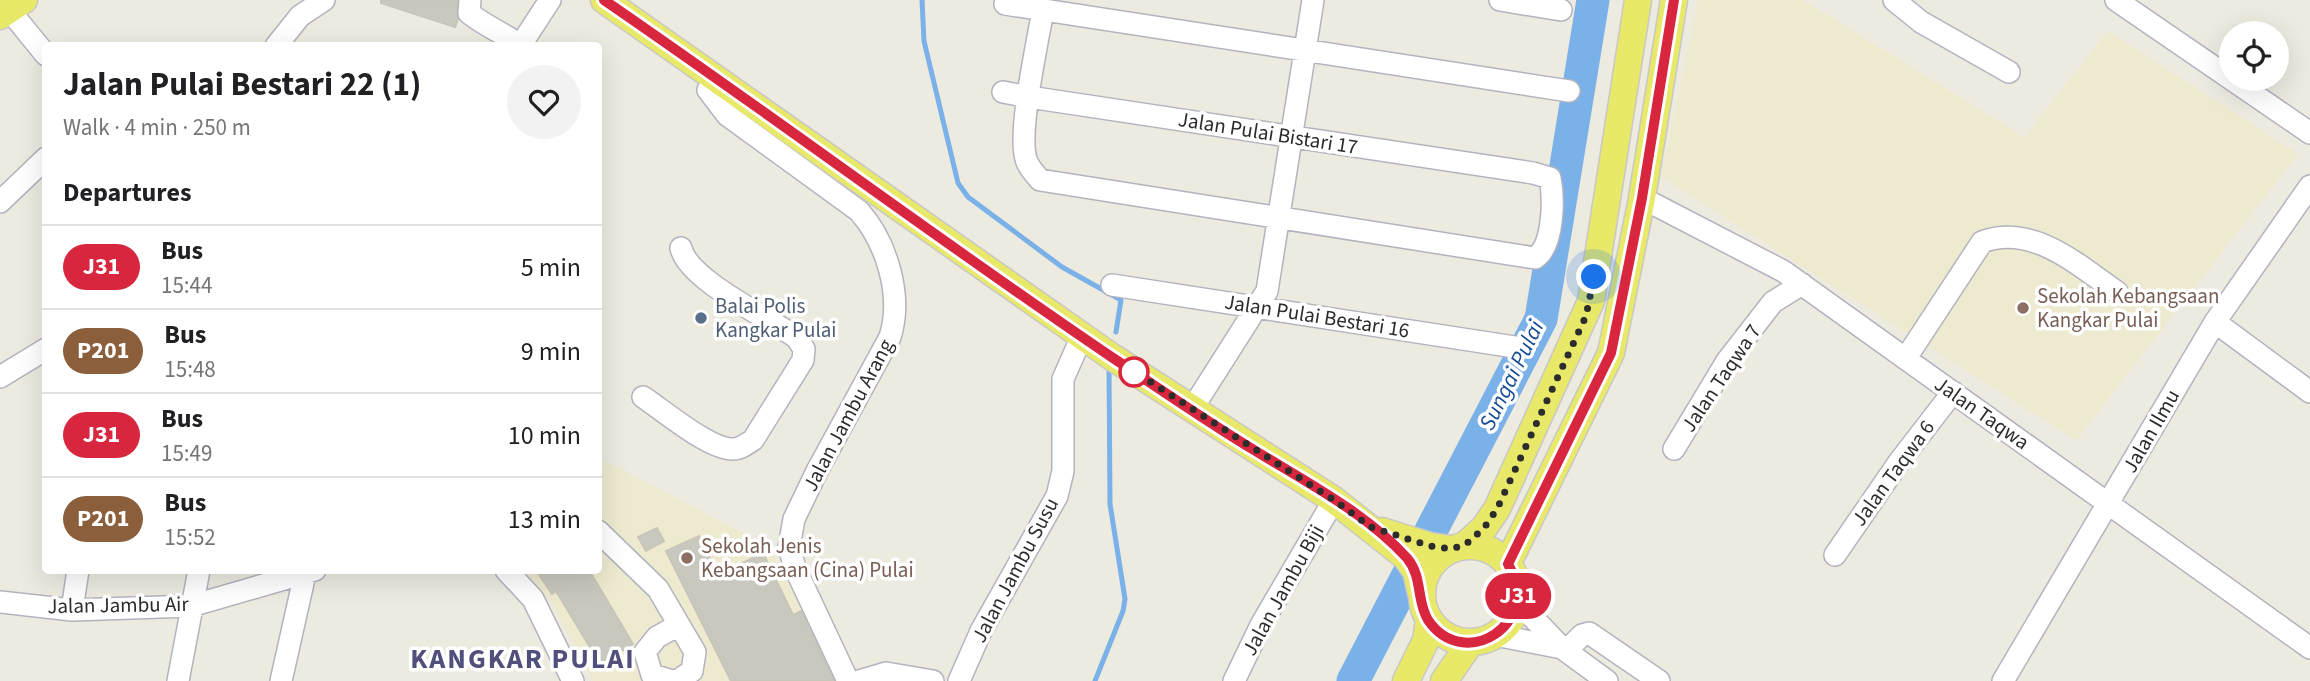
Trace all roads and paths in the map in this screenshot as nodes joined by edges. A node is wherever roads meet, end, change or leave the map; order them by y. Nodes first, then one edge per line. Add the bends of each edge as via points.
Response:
1 (324, 0) edge
2 (470, 0) edge
3 (550, 0) edge
4 (604, 0) edge
5 (1313, 0) edge
6 (1500, 0) edge
7 (1638, 0) edge
8 (1674, 0) edge
9 (1894, 0) edge
10 (2116, 0) edge
11 (1005, 4) dead end
12 (8, 7) edge
13 (1043, 10) junction
14 (1561, 10) dead end
15 (279, 42) edge
16 (516, 42) edge
17 (522, 42) edge
18 (42, 50) edge
19 (1305, 51) junction
20 (2008, 72) dead end
21 (708, 90) dead end
22 (1569, 91) dead end
23 (1003, 92) dead end
24 (1029, 97) junction
25 (2310, 133) edge
26 (1289, 136) junction
27 (42, 162) edge
28 (2310, 187) edge
29 (1642, 198) junction
30 (0, 202) edge
31 (1279, 218) junction
32 (681, 248) dead end
33 (1802, 284) junction
34 (1112, 285) dead end
35 (2117, 292) dead end
36 (1258, 306) junction
37 (2215, 322) junction
38 (1082, 336) junction
39 (1521, 348) dead end
40 (42, 351) edge
41 (1906, 358) junction
42 (0, 377) edge
43 (1953, 392) junction
44 (2310, 392) edge
45 (643, 397) dead end
46 (1192, 409) junction
47 (1674, 449) dead end
48 (1334, 500) junction
49 (2109, 502) junction
50 (602, 535) edge
51 (1835, 555) dead end
52 (1429, 558) junction
53 (1508, 564) junction
54 (77, 574) edge
55 (303, 574) edge
56 (309, 574) edge
57 (510, 574) edge
58 (197, 578) edge
59 (0, 602) edge
60 (1518, 602) junction
61 (191, 606) junction
62 (72, 610) junction
63 (1429, 620) junction
64 (679, 625) junction
65 (1483, 639) junction
66 (2310, 648) edge
67 (1564, 650) junction
68 (178, 681) edge
69 (281, 681) edge
70 (573, 681) edge
71 (675, 681) edge
72 (848, 681) edge
73 (859, 681) edge
74 (933, 681) edge
75 (959, 681) edge
76 (1234, 681) edge
77 (1406, 681) edge
78 (1444, 681) edge
79 (1607, 681) edge
80 (1659, 681) edge
81 (2003, 681) edge

1 - 15 street via 300,16
2 - 16 street via 469,13
3 - 17 street
4 - 38 main road
5 - 19 street
6 - 14 street
7 - 52 main road via 1586,316 1497,509 1484,528
8 - 29 main road
9 - 20 street via 1921,22
10 - 25 street
11 - 13 street
12 - 18 street
13 - 19 street
13 - 24 street
19 - 22 street
19 - 26 street
21 - 72 street, Jalan Jambu Arang via 727,115 859,211 874,228 887,263 895,300 890,337 794,519 789,547
23 - 24 street, Jalan Pulai Bistari 17
24 - 26 street, Jalan Pulai Bistari 17
24 - 31 street via 1026,161 1040,180
26 - 31 street
26 - 31 street, Jalan Pulai Bistari 17 via 1550,178 1546,247 1535,258
27 - 30 street
28 - 37 street, Jalan Ilmu
29 - 33 street, Jalan Taqwa
29 - 53 main road via 1611,353
31 - 36 street via 1267,291
32 - 45 street via 686,264 702,279 797,338 804,349 803,360 753,440 740,449 714,444
33 - 41 street, Jalan Taqwa
33 - 47 street, Jalan Taqwa 7 via 1773,302 1742,341
34 - 36 street, Jalan Pulai Bestari 16
35 - 41 street via 2041,244 2013,235 1996,236 1982,242
36 - 39 street, Jalan Pulai Bestari 16
36 - 46 street
37 - 44 street
37 - 49 street, Jalan Ilmu
38 - 46 main road
38 - 75 street, Jalan Jambu Susu via 1063,379 1063,471 1057,496 981,631
40 - 42 street
41 - 43 street, Jalan Taqwa
43 - 49 street, Jalan Taqwa
43 - 51 street, Jalan Taqwa 6
46 - 48 main road
48 - 52 main road via 1371,527
48 - 76 street, Jalan Jambu Biji
49 - 66 street, Jalan Taqwa
49 - 81 street, Jalan Ilmu
50 - 64 street via 658,589
52 - 53 main road via 1481,547
52 - 63 main road
53 - 60 main road via 1518,588
54 - 62 street
55 - 61 street, Jalan Jambu Air
56 - 69 street
57 - 70 street via 533,599
58 - 61 street
59 - 62 street, Jalan Jambu Air
60 - 65 main road via 1511,619
60 - 67 street
61 - 62 street, Jalan Jambu Air
61 - 68 street
63 - 65 main road via 1447,637
63 - 77 main road via 1426,640
64 - 71 street via 695,652 692,671
64 - 71 street via 657,637 645,652 652,675
65 - 67 street
65 - 78 main road
67 - 79 street
67 - 80 street via 1589,633
73 - 74 street via 886,673

